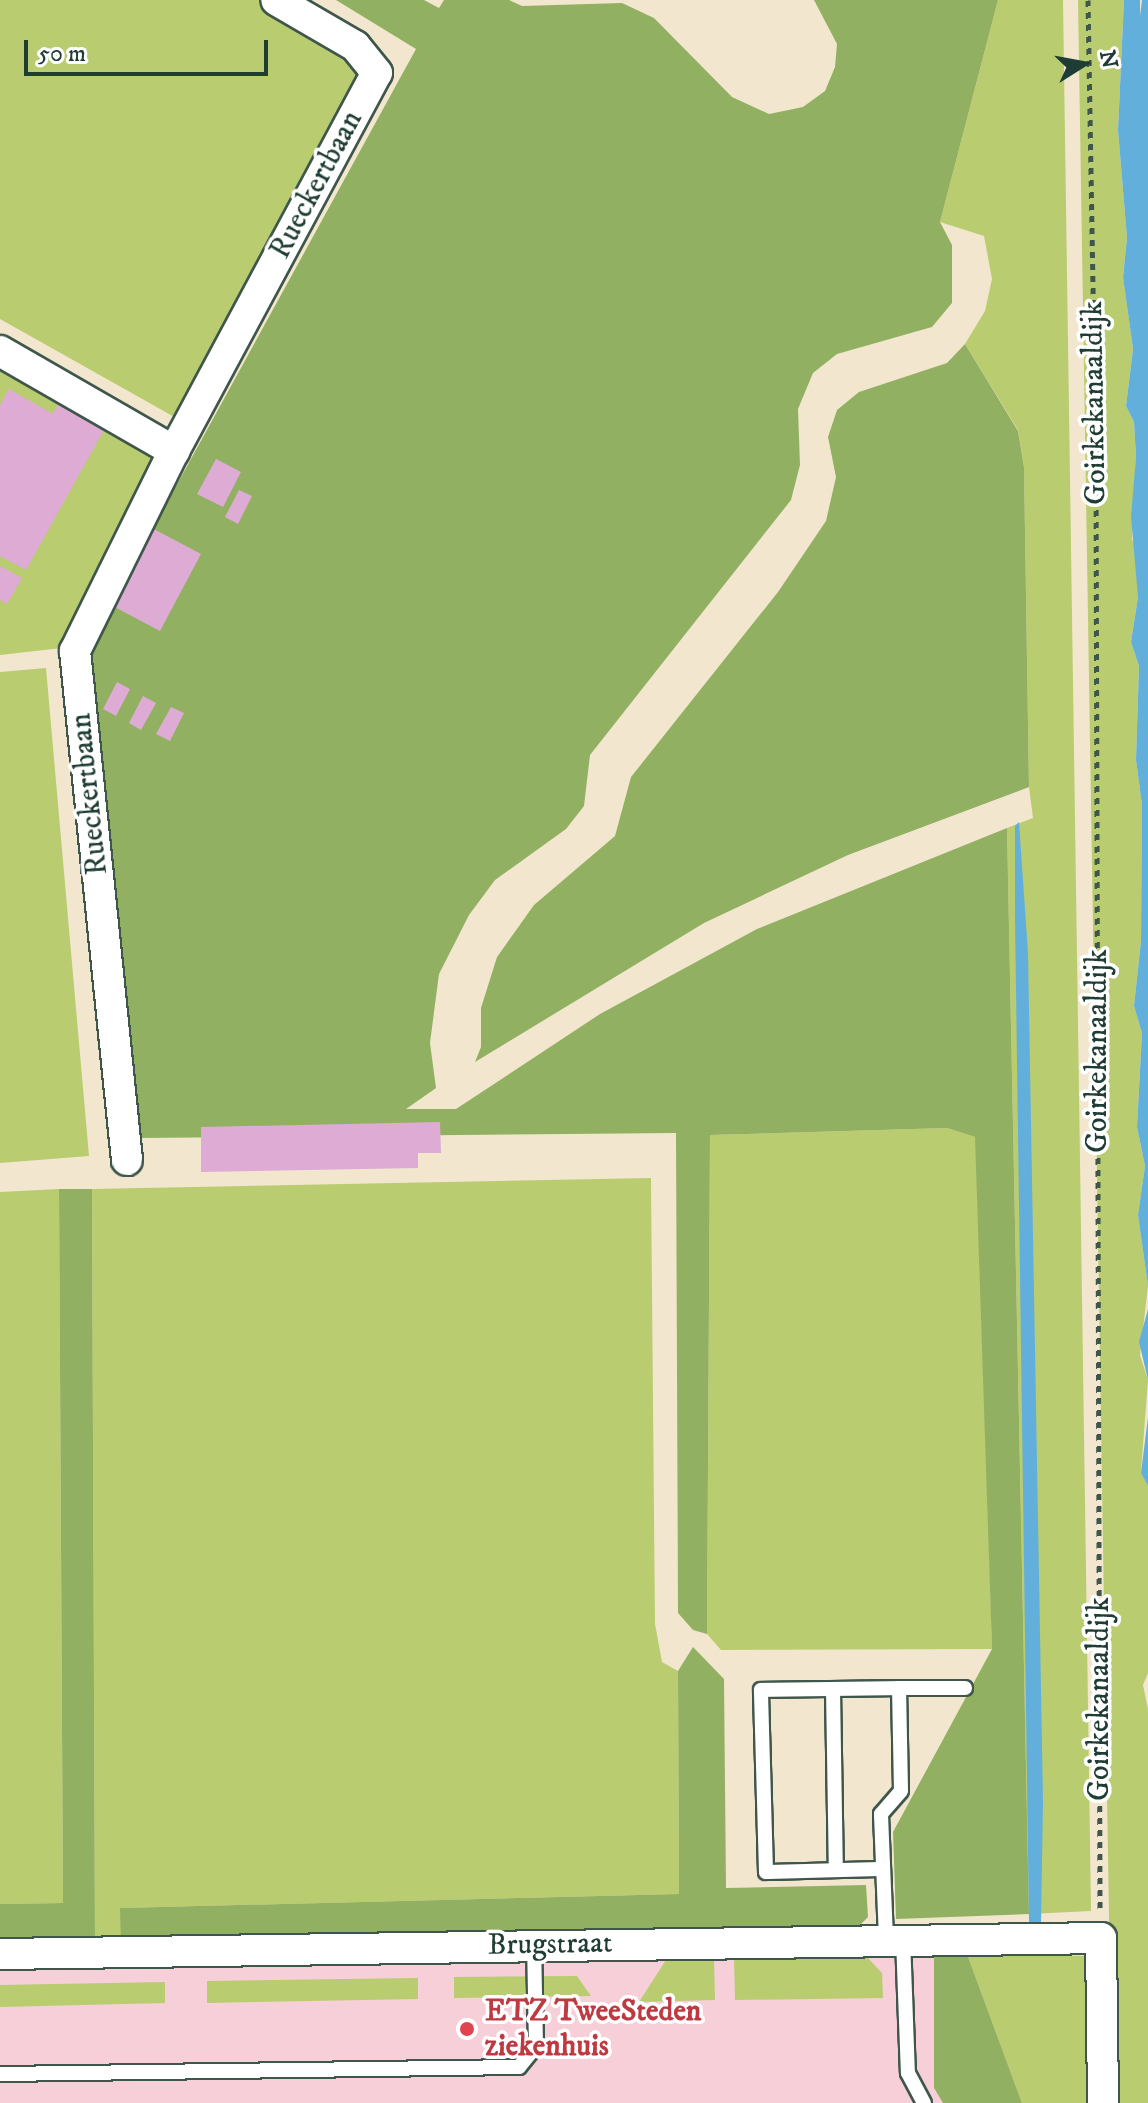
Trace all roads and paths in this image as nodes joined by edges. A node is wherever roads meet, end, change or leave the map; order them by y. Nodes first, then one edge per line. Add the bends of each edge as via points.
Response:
1 (276, 0) edge
2 (1088, 0) edge
3 (0, 351) edge
4 (174, 451) junction
5 (127, 1160) dead end
6 (899, 1688) junction
7 (965, 1688) dead end
8 (833, 1689) junction
9 (882, 1869) junction
10 (836, 1870) junction
11 (1101, 1938) junction
12 (895, 1939) junction
13 (534, 1945) junction
14 (0, 1954) edge
15 (0, 2074) edge
16 (924, 2103) edge
17 (1103, 2103) edge

1 - 4 street, Rueckertbaan via 355,46 377,73
2 - 11 path, Goirkekanaaldijk via 1096,474
3 - 4 street
4 - 5 street, Rueckertbaan via 75,651
6 - 7 lane
6 - 8 lane
6 - 9 lane via 901,1791 881,1814
8 - 10 lane
8 - 10 lane via 761,1690 766,1872
9 - 10 lane
9 - 12 lane
11 - 12 street, Brugstraat
11 - 17 street
12 - 13 street, Brugstraat
12 - 16 lane via 908,2073
13 - 14 street, Brugstraat
13 - 15 lane via 536,2046 519,2067

